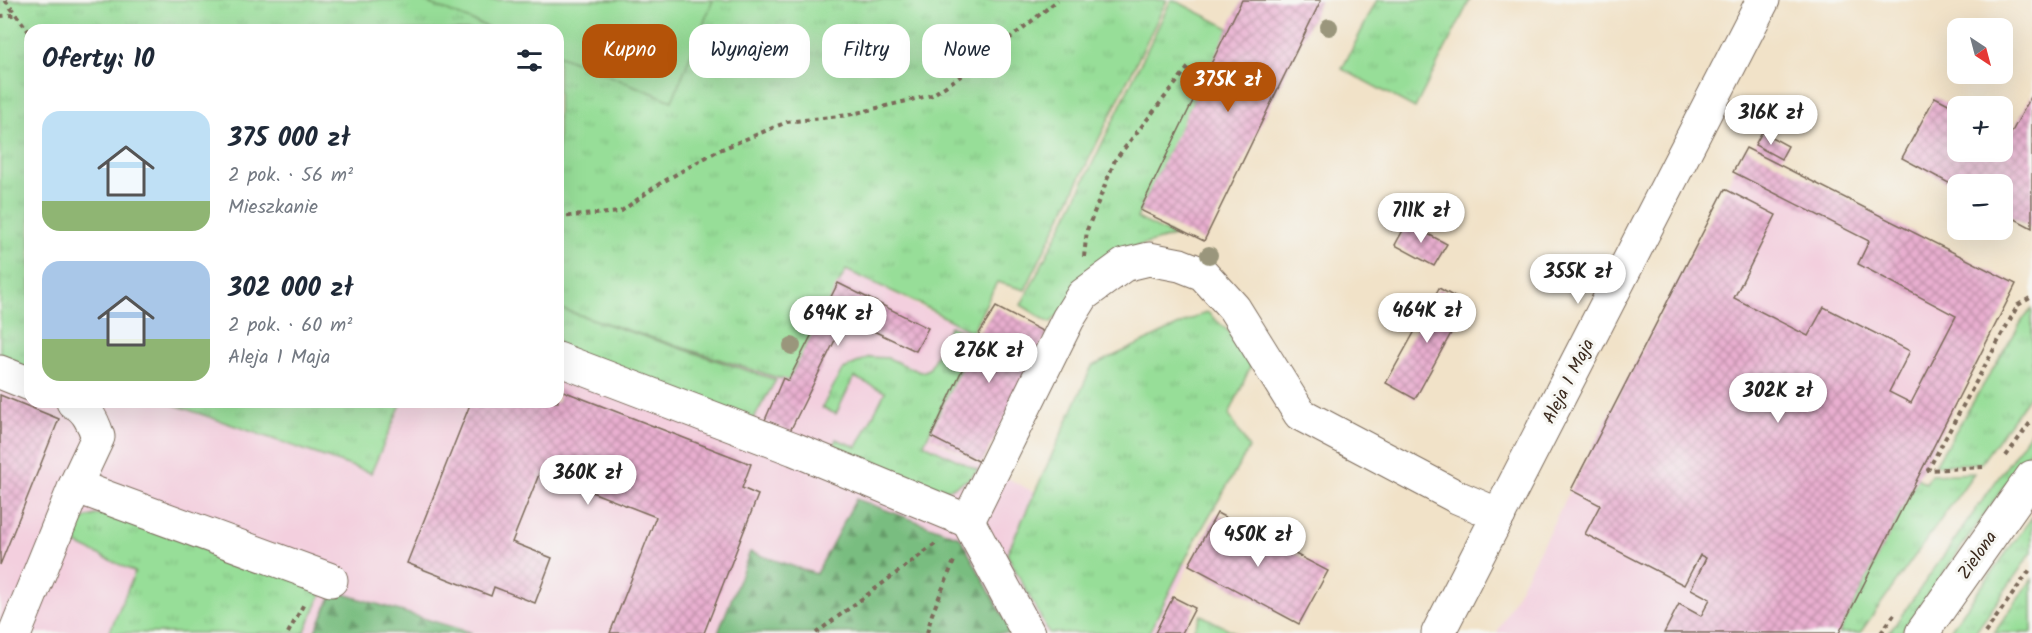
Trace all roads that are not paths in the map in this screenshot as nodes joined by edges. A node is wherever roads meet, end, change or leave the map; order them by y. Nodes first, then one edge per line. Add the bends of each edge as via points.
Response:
1 (1762, 0) edge
2 (564, 361) edge
3 (0, 372) edge
4 (24, 382) edge
5 (82, 408) edge
6 (2032, 477) edge
7 (75, 486) junction
8 (1499, 515) junction
9 (968, 520) junction
10 (331, 580) dead end
11 (15, 633) edge
12 (1028, 633) edge
13 (1438, 633) edge
14 (1922, 633) edge

1 - 8 street, Aleja 1 Maja
2 - 9 street
3 - 4 street
5 - 7 street via 98,437
6 - 14 street, Zielona
7 - 10 street
7 - 11 street
8 - 9 street via 1300,414 1234,308 1203,274 1149,259 1124,265 1083,295
8 - 13 street, Aleja 1 Maja
9 - 12 street

